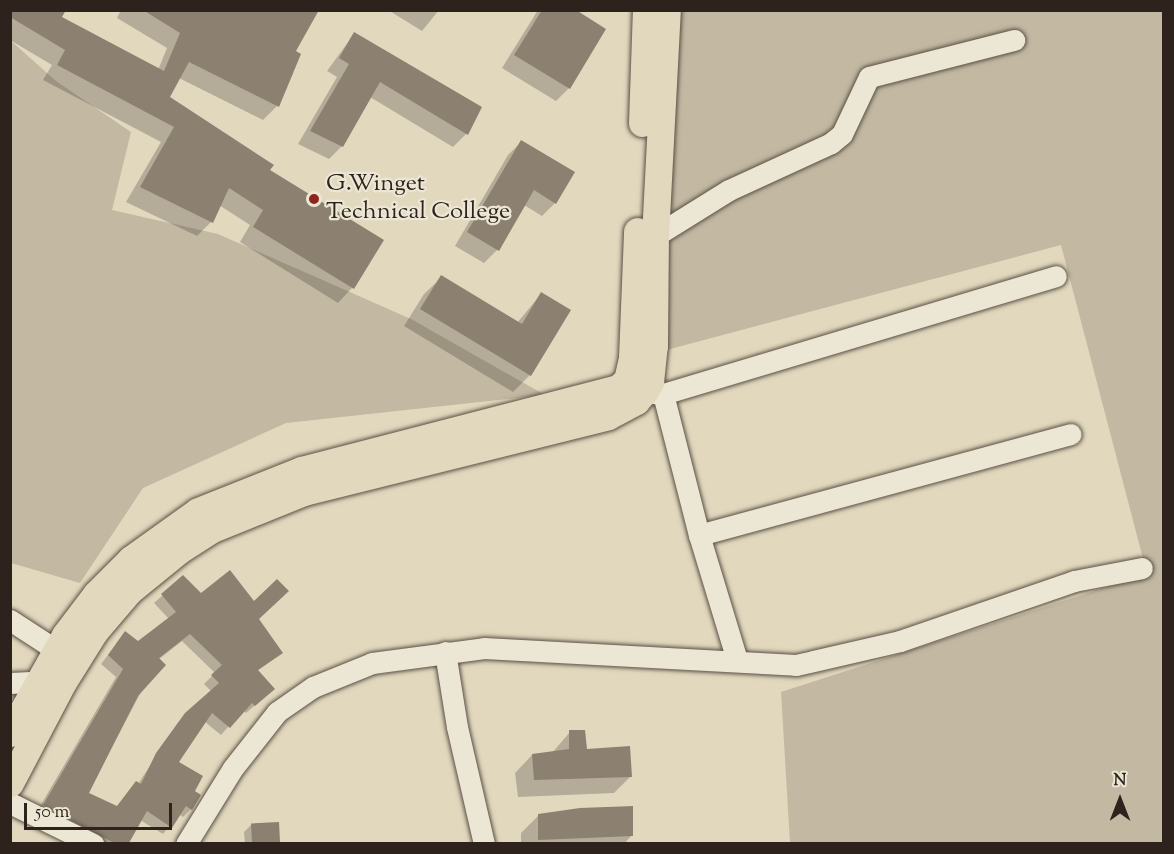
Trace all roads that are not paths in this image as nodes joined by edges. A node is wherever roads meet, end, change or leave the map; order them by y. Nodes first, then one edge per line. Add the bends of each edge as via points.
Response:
1 (646, 10) edge
2 (667, 10) edge
3 (1014, 40) dead end
4 (655, 236) junction
5 (1056, 276) dead end
6 (654, 393) junction
7 (1070, 434) dead end
8 (699, 536) junction
9 (1142, 568) dead end
10 (10, 620) edge
11 (56, 650) junction
12 (445, 652) junction
13 (737, 660) junction
14 (50, 681) junction
15 (10, 683) edge
16 (10, 732) edge
17 (10, 783) edge
18 (10, 803) edge
19 (478, 842) edge
20 (93, 843) edge
21 (186, 843) edge

1 - 11 main road via 632,358 627,380 607,394 300,470 223,498 174,526 131,559 96,594
2 - 4 main road
3 - 4 street via 869,77 842,134 831,143 729,190
4 - 6 main road
5 - 6 street
6 - 8 street
6 - 14 main road via 608,416 304,492 236,517 178,550 129,591
7 - 8 street
8 - 13 street
9 - 13 street via 1074,581 900,641 836,658 796,665
10 - 11 street
11 - 14 main road
12 - 13 street via 546,648
12 - 19 street
12 - 21 street via 372,663 323,682 293,699 260,730
14 - 15 street
14 - 16 main road
14 - 17 main road
18 - 20 street

